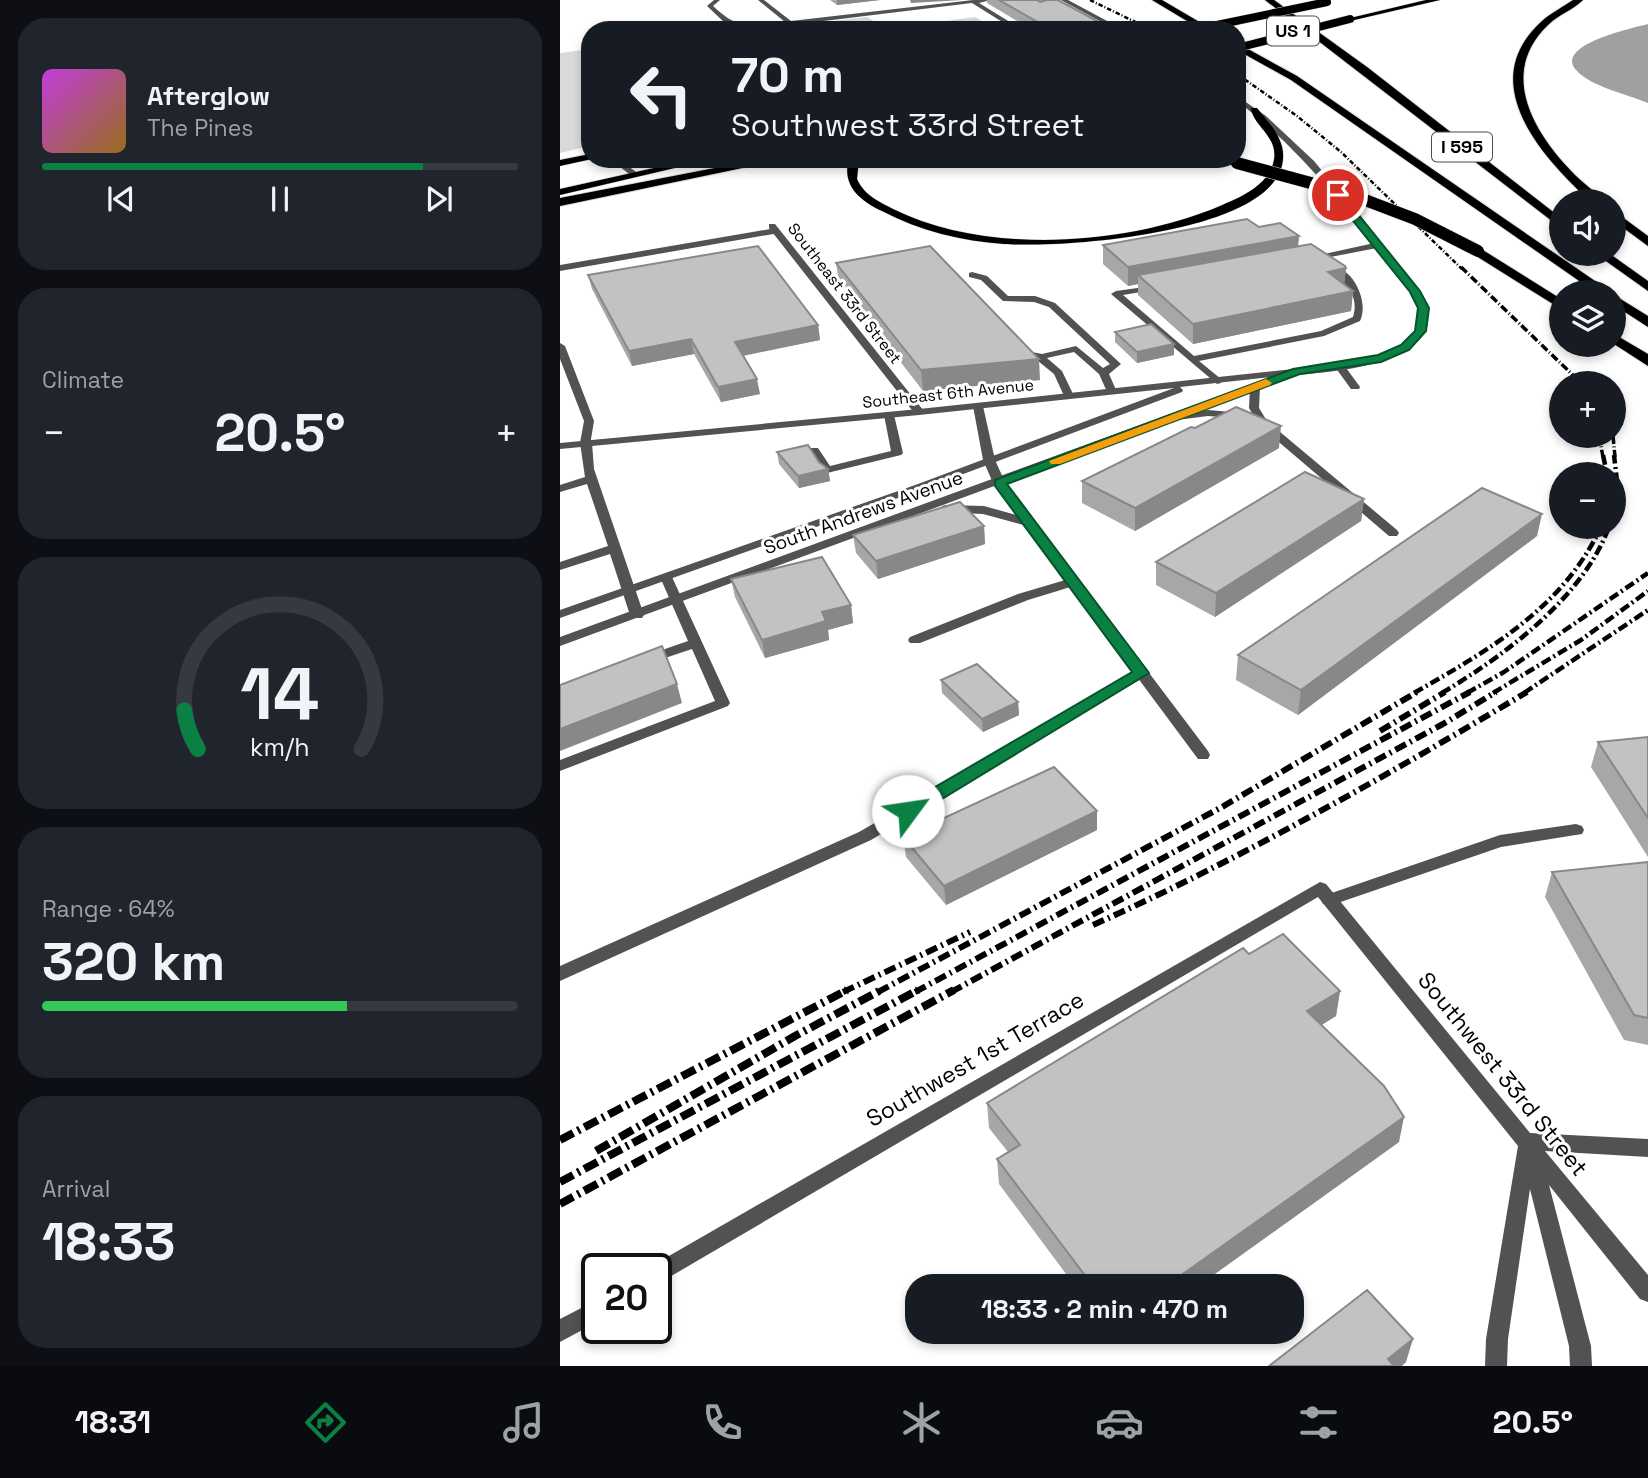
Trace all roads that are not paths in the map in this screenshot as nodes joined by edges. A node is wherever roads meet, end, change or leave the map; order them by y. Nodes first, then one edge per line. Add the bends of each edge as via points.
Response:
1 (718, 0) edge
2 (761, 0) edge
3 (951, 0) edge
4 (987, 0) edge
5 (1064, 0) edge
6 (1156, 0) edge
7 (1269, 0) edge
8 (1288, 0) edge
9 (1436, 0) edge
10 (1579, 0) edge
11 (1331, 1) edge
12 (974, 2) edge
13 (893, 5) dead end
14 (1194, 9) dead end
15 (726, 21) edge
16 (787, 21) edge
17 (808, 21) edge
18 (1005, 21) edge
19 (1104, 21) edge
20 (1193, 21) edge
21 (1212, 21) edge
22 (1236, 21) edge
23 (1246, 43) edge
24 (1246, 44) edge
25 (1246, 51) edge
26 (1364, 69) junction
27 (1294, 78) junction
28 (1246, 104) edge
29 (1254, 110) junction
30 (581, 159) edge
31 (560, 163) edge
32 (1246, 165) edge
33 (626, 168) edge
34 (668, 168) edge
35 (734, 168) edge
36 (852, 168) edge
37 (636, 175) junction
38 (1584, 189) edge
39 (560, 192) edge
40 (560, 202) edge
41 (1549, 215) edge
42 (1626, 225) edge
43 (1648, 242) edge
44 (1378, 246) junction
45 (1314, 258) junction
46 (1301, 260) edge
47 (1619, 266) edge
48 (560, 268) edge
49 (972, 275) dead end
50 (1587, 280) edge
51 (1169, 284) edge
52 (1648, 287) edge
53 (1549, 297) edge
54 (1626, 307) edge
55 (1648, 323) edge
56 (1021, 345) edge
57 (1626, 346) edge
58 (561, 350) edge
59 (1040, 357) junction
60 (1192, 359) junction
61 (1648, 360) edge
62 (1340, 366) junction
63 (1297, 371) junction
64 (1103, 373) junction
65 (1217, 381) junction
66 (1199, 383) junction
67 (1255, 387) junction
68 (1354, 387) dead end
69 (1112, 392) junction
70 (1069, 396) junction
71 (978, 406) junction
72 (919, 412) junction
73 (889, 415) junction
74 (1169, 418) junction
75 (1263, 423) junction
76 (586, 443) junction
77 (560, 446) edge
78 (814, 450) edge
79 (989, 460) junction
80 (592, 479) junction
81 (999, 483) junction
82 (560, 489) edge
83 (910, 515) junction
84 (1027, 522) junction
85 (1393, 533) dead end
86 (615, 548) junction
87 (560, 566) edge
88 (666, 577) junction
89 (1072, 582) junction
90 (629, 590) junction
91 (676, 601) junction
92 (560, 614) edge
93 (637, 615) junction
94 (915, 640) dead end
95 (560, 642) edge
96 (695, 643) junction
97 (634, 665) edge
98 (1141, 673) junction
99 (1203, 755) dead end
100 (560, 766) edge
101 (1576, 830) dead end
102 (1324, 894) junction
103 (560, 974) edge
104 (1527, 1141) junction
105 (1648, 1148) edge
106 (672, 1266) edge
107 (1648, 1292) edge
108 (581, 1319) edge
109 (560, 1331) edge
110 (1496, 1366) edge
111 (1581, 1366) edge

1 - 15 street via 710,6
2 - 16 street
3 - 13 street
4 - 12 street
5 - 19 street
6 - 20 highway
7 - 26 highway
8 - 26 highway
9 - 24 main road, bridge
10 - 38 highway via 1535,32 1521,55 1516,83 1532,131 1561,169
11 - 22 main road, US 1, bridge
12 - 17 street
12 - 18 street
14 - 21 highway
23 - 27 highway
25 - 27 highway
26 - 41 highway, I 595
27 - 50 highway, I 595
28 - 29 street
29 - 36 main road via 1275,140 1279,155 1276,170 1255,193 1194,221 1113,238 1015,241 929,227 868,200 853,183
29 - 44 street via 1304,154
30 - 31 main road
32 - 53 highway, bridge via 1344,192 1415,219 1478,251
33 - 37 street
34 - 37 main road
35 - 40 highway
37 - 39 main road
42 - 43 highway
44 - 45 street
44 - 62 street, Southeast 6th Avenue via 1420,300 1421,331 1394,353
45 - 46 street
45 - 60 street via 1332,268 1357,293 1362,307 1357,319 1324,332
47 - 52 highway
48 - 72 street, Southeast 33rd Street via 774,229
49 - 64 street via 985,278 1006,299 1035,299 1052,305 1116,364
51 - 60 street via 1116,294
54 - 55 highway
56 - 59 street
57 - 61 highway
58 - 76 street via 589,421
59 - 64 street via 1076,349
59 - 70 street via 1058,373
60 - 65 street
62 - 63 street, Southeast 6th Avenue
62 - 68 street
63 - 65 street, Southeast 6th Avenue
63 - 67 street, South Andrews Avenue
64 - 69 street
65 - 66 street, Southeast 6th Avenue
66 - 69 street, Southeast 6th Avenue
66 - 79 street, South Andrews Avenue
67 - 74 street, South Andrews Avenue
67 - 75 street via 1254,408
69 - 70 street, Southeast 6th Avenue
70 - 71 street, Southeast 6th Avenue
71 - 72 street, Southeast 6th Avenue
71 - 79 street
72 - 73 street, Southeast 6th Avenue
73 - 76 street, Southeast 6th Avenue
73 - 78 street via 897,453 827,470
74 - 75 street via 1222,413
74 - 81 street, South Andrews Avenue
75 - 85 street
76 - 77 street, Southeast 6th Avenue
76 - 80 street
79 - 81 street
79 - 88 street, South Andrews Avenue
80 - 82 street
80 - 86 street
81 - 83 street, South Andrews Avenue
81 - 84 street
83 - 84 street via 967,508
83 - 91 street, South Andrews Avenue
84 - 89 street
86 - 87 street
86 - 90 street
88 - 90 street, South Andrews Avenue
88 - 91 street
89 - 94 street
89 - 98 street
90 - 92 street, South Andrews Avenue
90 - 93 street
91 - 93 street, South Andrews Avenue
91 - 96 street
93 - 95 street, South Andrews Avenue
96 - 97 street
96 - 100 street via 723,703
98 - 99 street
98 - 103 street via 865,836
101 - 102 street, Southwest 1st Terrace via 1500,841
102 - 104 street, Southwest 33rd Street
102 - 106 street, Southwest 1st Terrace
104 - 105 street
104 - 107 street, Southwest 33rd Street
104 - 110 street
104 - 111 street via 1580,1346
108 - 109 street

